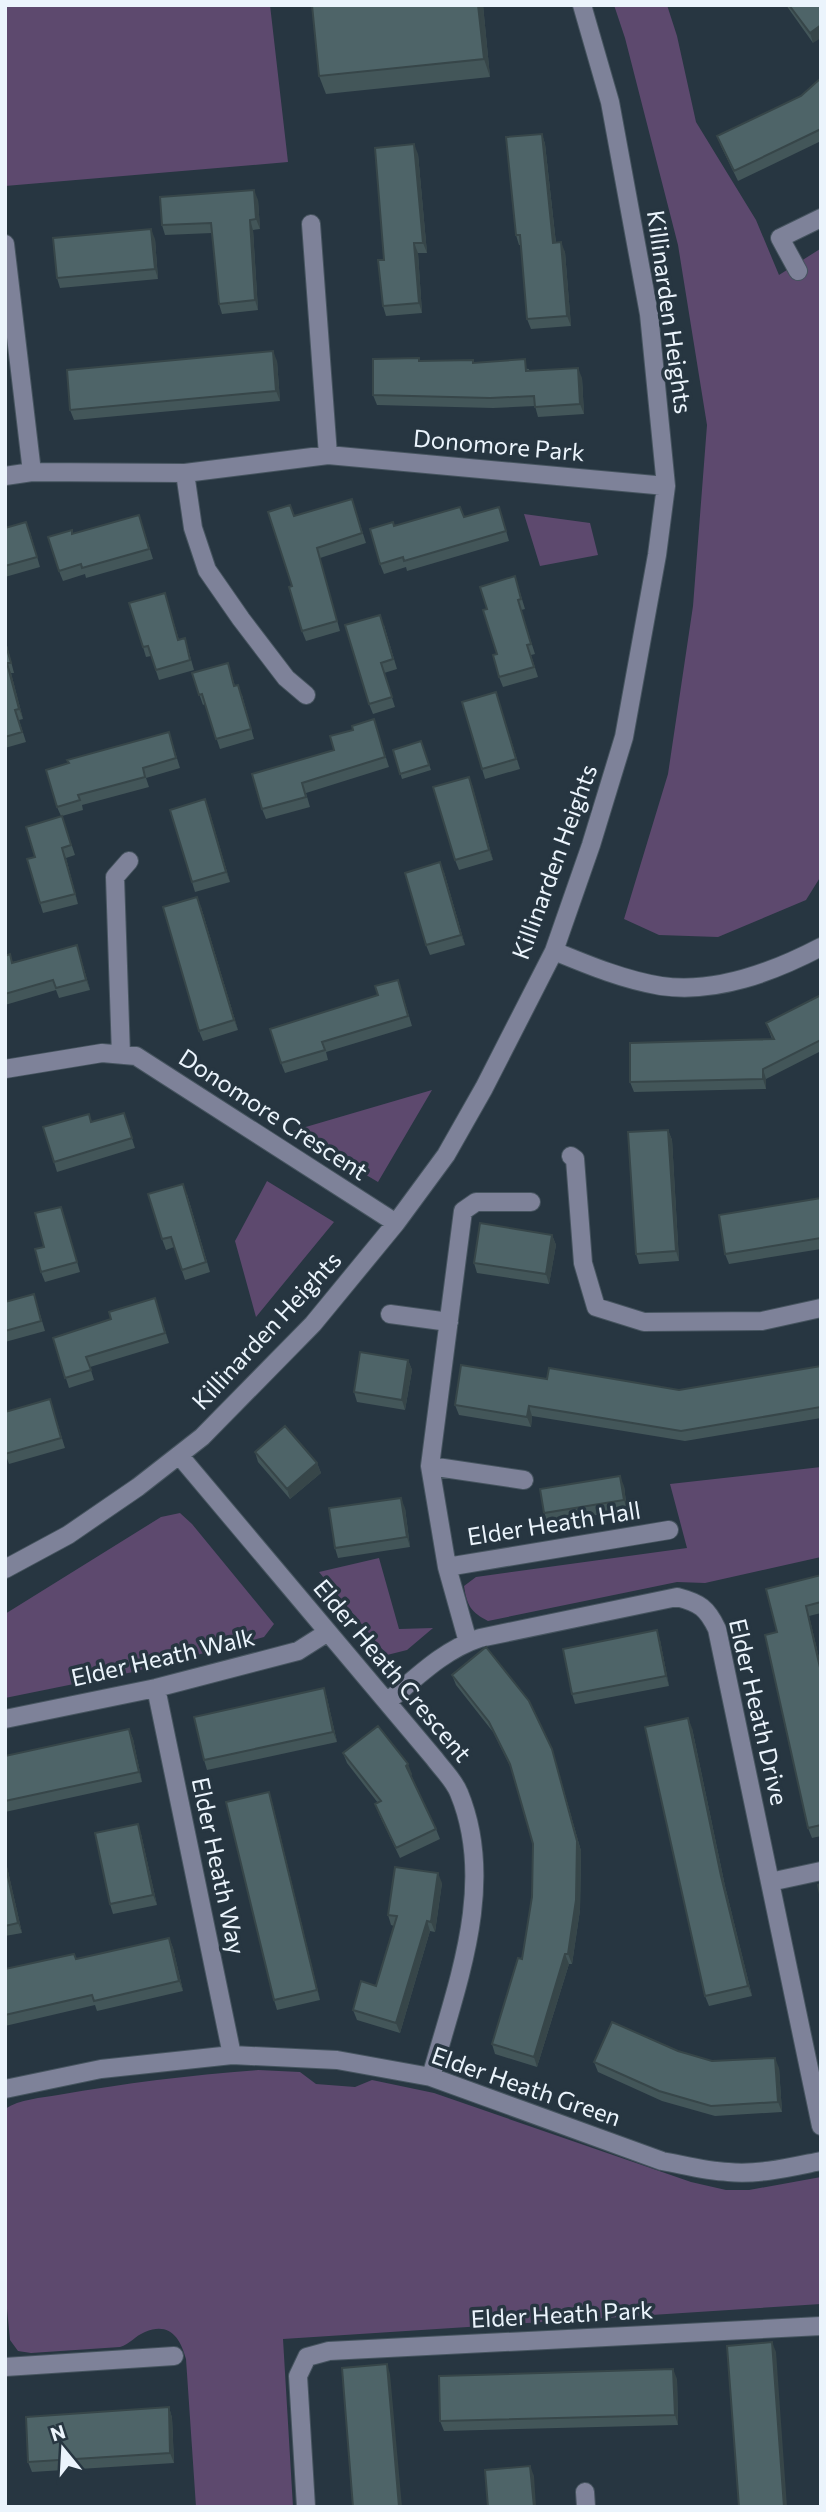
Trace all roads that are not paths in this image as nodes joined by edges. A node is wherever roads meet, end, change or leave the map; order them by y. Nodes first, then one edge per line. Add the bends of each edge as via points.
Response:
1 (582, 5) edge
2 (821, 218) edge
3 (311, 225) dead end
4 (5, 244) edge
5 (798, 271) dead end
6 (328, 454) junction
7 (32, 472) junction
8 (185, 472) junction
9 (5, 476) edge
10 (666, 486) junction
11 (306, 695) dead end
12 (130, 861) dead end
13 (821, 947) edge
14 (554, 951) junction
15 (121, 1055) junction
16 (5, 1069) edge
17 (571, 1156) dead end
18 (531, 1202) dead end
19 (396, 1223) junction
20 (821, 1308) edge
21 (390, 1314) dead end
22 (449, 1322) junction
23 (178, 1455) junction
24 (430, 1466) junction
25 (524, 1480) dead end
26 (669, 1530) dead end
27 (447, 1567) junction
28 (5, 1569) edge
29 (328, 1632) junction
30 (468, 1642) junction
31 (156, 1688) junction
32 (387, 1702) junction
33 (5, 1719) edge
34 (821, 1871) edge
35 (770, 1882) junction
36 (232, 2055) junction
37 (431, 2077) junction
38 (5, 2089) edge
39 (821, 2126) edge
40 (821, 2161) edge
41 (821, 2326) edge
42 (174, 2356) dead end
43 (5, 2367) edge
44 (306, 2507) edge

1 - 10 street, Killinarden Heights via 610,102 649,314
2 - 5 street via 780,238
3 - 6 street
4 - 7 street
6 - 8 street, Donomore Park
6 - 10 street, Donomore Park
7 - 8 street, Donomore Park
7 - 9 street, Donomore Park
8 - 11 street via 193,528 207,570 286,678
10 - 14 street, Killinarden Heights via 624,737
12 - 15 street via 115,877
13 - 14 street via 793,962 717,986 662,986 605,972
14 - 19 street, Killinarden Heights via 446,1155
15 - 16 street, Donomore Crescent via 102,1053
15 - 19 street, Donomore Crescent via 136,1056
17 - 20 street via 575,1159 583,1263 596,1307 644,1322 762,1321
18 - 22 street, Elder Heath Hall via 476,1202 464,1211
19 - 23 street, Killinarden Heights via 313,1325 202,1437
21 - 22 street
22 - 24 street, Elder Heath Hall
23 - 28 street, Killinarden Heights via 68,1535
23 - 29 street, Elder Heath Crescent
24 - 25 street, Elder Heath Hall
24 - 27 street, Elder Heath Hall
26 - 27 street, Elder Heath Hall
27 - 30 street, Elder Heath Hall
29 - 31 street, Elder Heath Walk via 298,1651
29 - 32 street, Elder Heath Crescent
30 - 32 street, Elder Heath Drive
30 - 35 street, Elder Heath Drive via 677,1597 710,1613
31 - 33 street, Elder Heath Walk
31 - 36 street, Elder Heath Way
32 - 37 street, Elder Heath Crescent via 458,1790 470,1827 475,1896
34 - 35 street
35 - 39 street, Elder Heath Drive
36 - 37 street, Elder Heath Green via 337,2060
36 - 38 street, Elder Heath Green via 101,2069
37 - 40 street, Elder Heath Green via 662,2161 731,2173
41 - 44 street, Elder Heath Park via 329,2351 307,2357 298,2376
42 - 43 street

